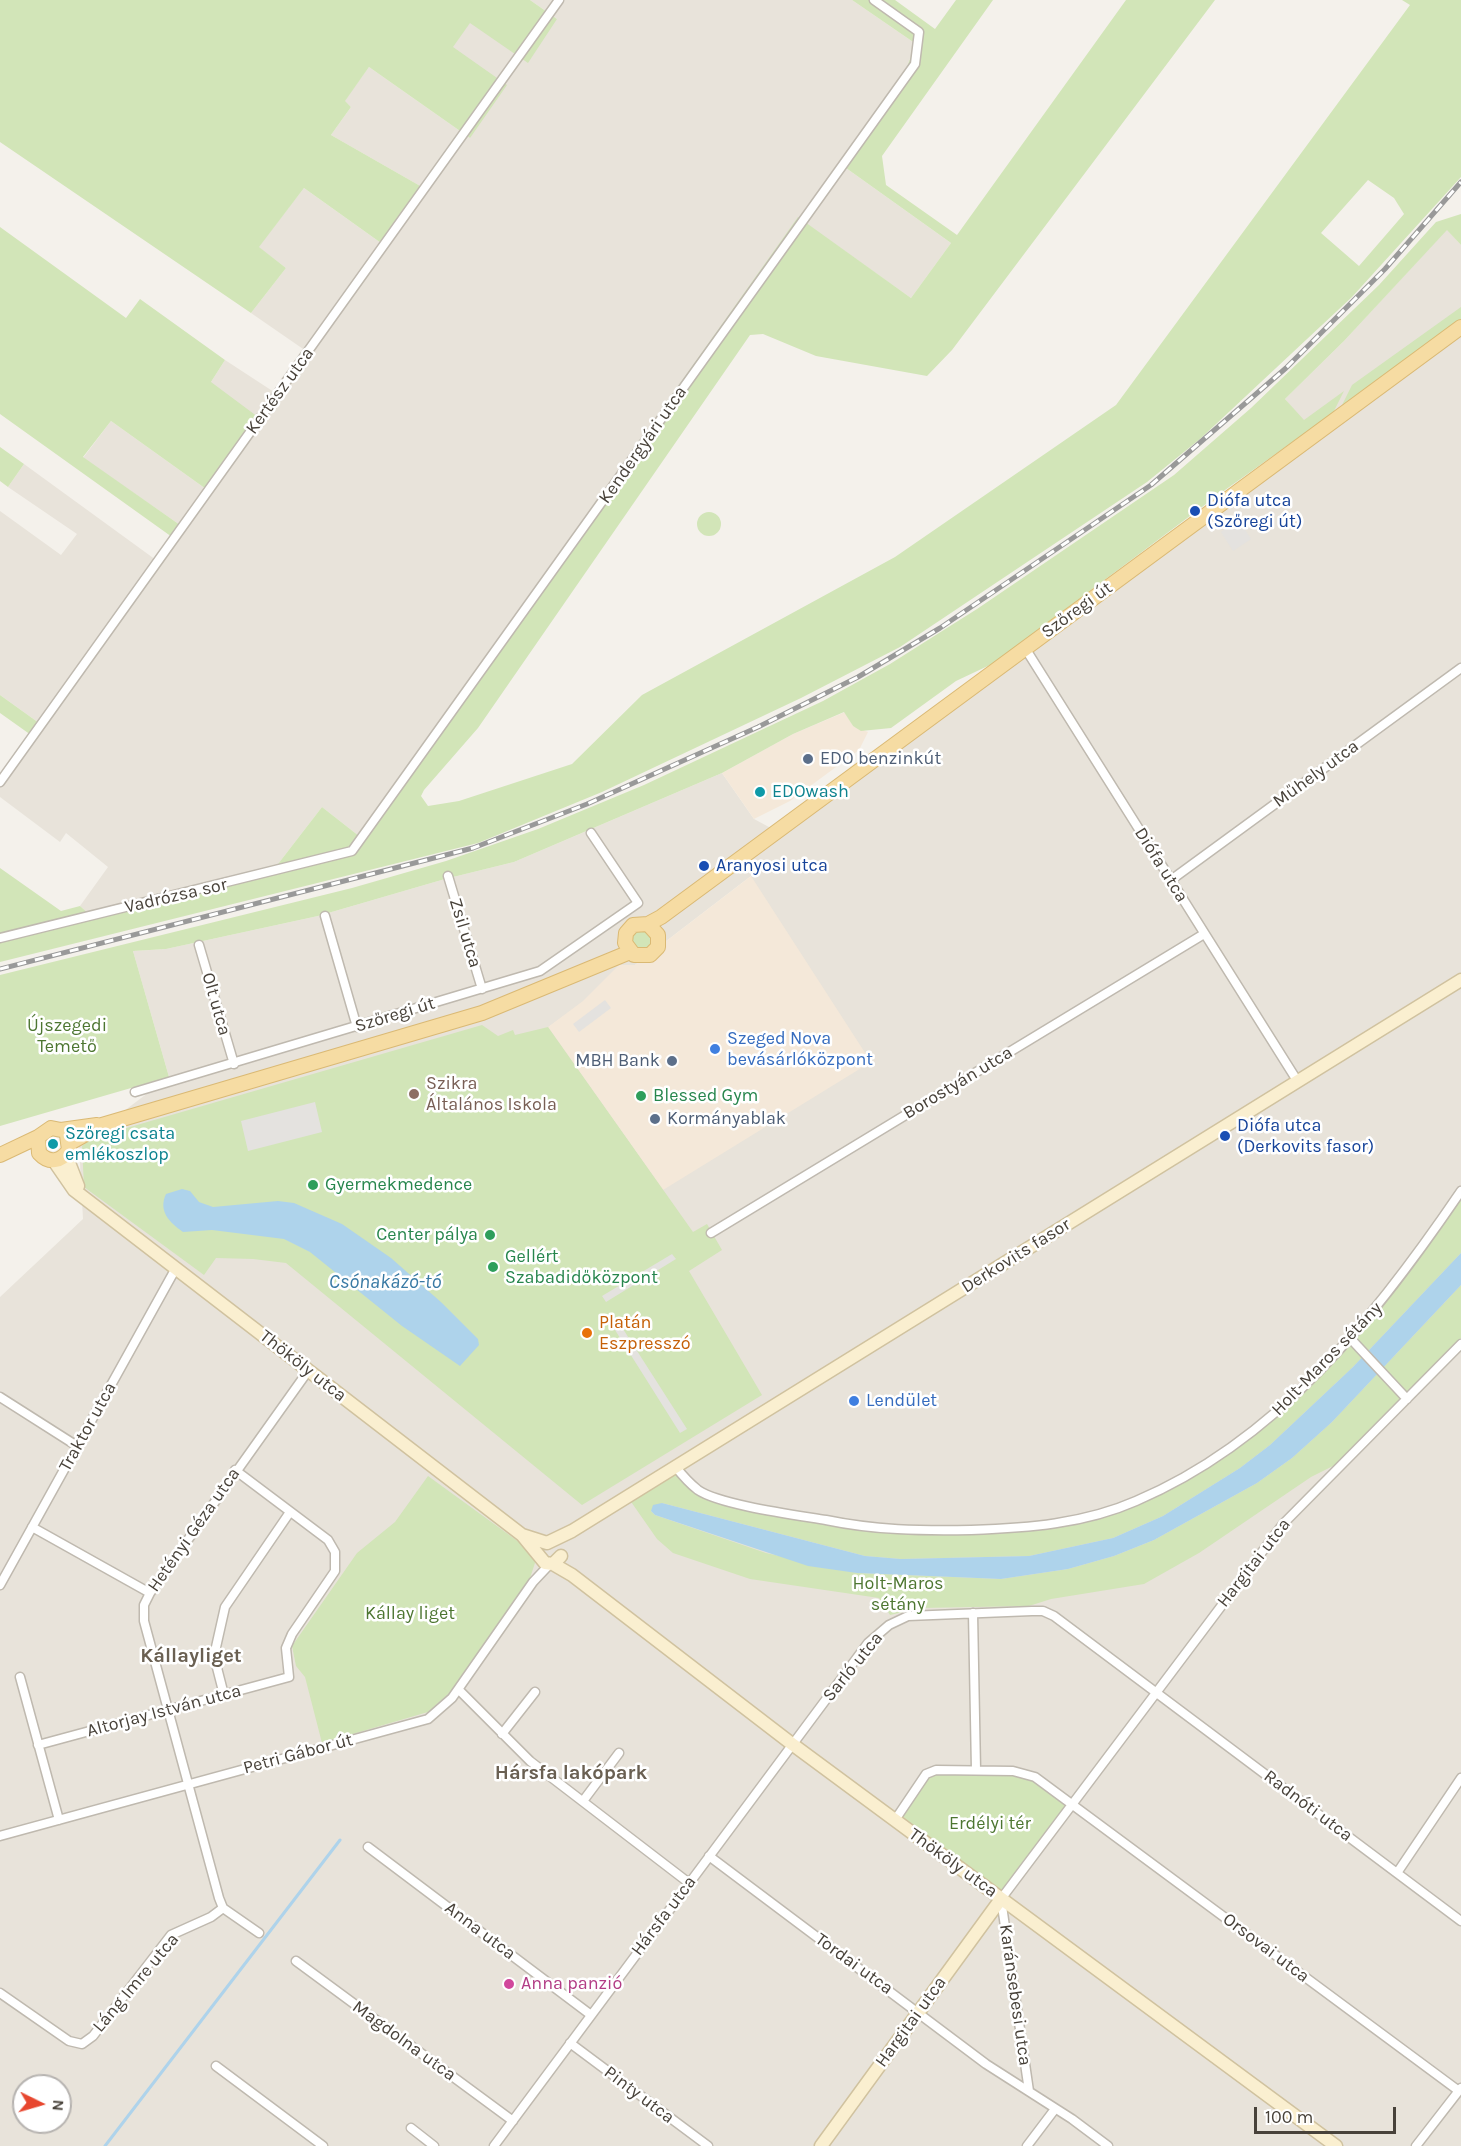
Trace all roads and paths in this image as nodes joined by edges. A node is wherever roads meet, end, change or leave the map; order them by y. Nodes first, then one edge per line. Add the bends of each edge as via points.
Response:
1 (560, 0) edge
2 (874, 0) edge
3 (1461, 327) edge
4 (1025, 648) junction
5 (1461, 668) edge
6 (0, 782) edge
7 (591, 833) dead end
8 (352, 851) joint
9 (448, 876) dead end
10 (1171, 880) junction
11 (693, 892) junction
12 (325, 916) dead end
13 (648, 924) junction
14 (1204, 934) junction
15 (658, 935) junction
16 (0, 938) edge
17 (199, 945) dead end
18 (627, 947) junction
19 (1461, 980) edge
20 (482, 989) junction
21 (357, 1027) junction
22 (234, 1064) junction
23 (1298, 1082) junction
24 (135, 1092) dead end
25 (102, 1125) junction
26 (61, 1130) junction
27 (38, 1137) junction
28 (39, 1153) junction
29 (63, 1153) junction
30 (0, 1155) edge
31 (1461, 1191) edge
32 (711, 1233) dead end
33 (176, 1268) junction
34 (1350, 1338) junction
35 (1461, 1344) edge
36 (308, 1371) junction
37 (0, 1397) edge
38 (1407, 1399) junction
39 (77, 1446) junction
40 (675, 1466) junction
41 (236, 1470) junction
42 (290, 1512) junction
43 (32, 1527) junction
44 (572, 1531) junction
45 (522, 1535) junction
46 (549, 1543) junction
47 (551, 1558) junction
48 (3, 1573) edge
49 (0, 1585) edge
50 (150, 1593) junction
51 (973, 1613) junction
52 (20, 1677) dead end
53 (459, 1690) junction
54 (535, 1692) dead end
55 (1155, 1692) junction
56 (224, 1695) junction
57 (168, 1710) junction
58 (502, 1734) junction
59 (38, 1744) junction
60 (792, 1744) junction
61 (619, 1753) dead end
62 (976, 1770) junction
63 (1461, 1778) edge
64 (188, 1784) junction
65 (582, 1801) junction
66 (1073, 1805) junction
67 (59, 1820) junction
68 (895, 1820) junction
69 (0, 1836) edge
70 (368, 1847) dead end
71 (709, 1856) junction
72 (1397, 1874) junction
73 (689, 1883) junction
74 (1001, 1899) junction
75 (223, 1908) junction
76 (1461, 1921) edge
77 (259, 1933) dead end
78 (296, 1961) dead end
79 (0, 1994) edge
80 (919, 2012) junction
81 (591, 2015) junction
82 (570, 2043) junction
83 (216, 2066) dead end
84 (1460, 2089) edge
85 (1029, 2091) junction
86 (1055, 2109) junction
87 (513, 2121) junction
88 (411, 2127) dead end
89 (323, 2146) edge
90 (434, 2146) edge
91 (494, 2146) edge
92 (708, 2146) edge
93 (821, 2146) edge
94 (1027, 2146) edge
95 (1108, 2146) edge
96 (1336, 2146) edge
97 (1416, 2146) edge

1 - 6 street, Kertész utca
2 - 8 street, Kendergyári utca via 919,32 915,64
3 - 4 main road, Szőregi út
4 - 10 street, Diófa utca
4 - 11 main road, Szőregi út
5 - 10 street, Műhely utca
7 - 20 street, Szőregi út via 638,903 540,971
8 - 16 street, Vadrózsa sor
9 - 20 street, Zsil utca
10 - 14 street, Diófa utca
11 - 13 main road, Szőregi út
11 - 15 main road, Szőregi út
12 - 21 street
13 - 15 main road
13 - 18 main road, Szőregi út via 633,925 626,933
14 - 23 street, Diófa utca
14 - 32 street, Borostyán utca
15 - 18 main road, Szőregi út via 658,947 650,955 640,957
17 - 22 street, Olt utca
18 - 25 main road, Szőregi út via 586,970 482,1013
19 - 23 street, Derkovits fasor
20 - 21 street, Szőregi út
21 - 22 street, Szőregi út
22 - 24 street, Szőregi út
23 - 40 street, Derkovits fasor
25 - 26 main road, Szőregi út
25 - 29 main road, Szőregi út
26 - 27 main road, Szőregi út via 51,1128
26 - 29 main road
27 - 28 main road
27 - 30 main road, Szőregi út
28 - 29 main road via 45,1159
28 - 30 main road, Szőregi út
29 - 33 street, Thököly utca via 74,1190
31 - 34 street, Holt-Maros sétány via 1399,1281
33 - 36 street, Thököly utca
33 - 39 street, Traktor utca
34 - 38 street
34 - 40 street, Holt-Maros sétány via 1280,1411 1216,1459 1136,1502 1063,1522 981,1530 863,1528 712,1497 692,1485
35 - 38 street, Hargitai utca
36 - 41 street, Hetényi Géza utca
36 - 45 street, Thököly utca
37 - 39 street
38 - 55 street, Hargitai utca via 1283,1524
39 - 43 street, Traktor utca
40 - 44 street, Derkovits fasor
41 - 42 street
41 - 50 street, Hetényi Géza utca
42 - 56 street via 225,1607 214,1656
42 - 56 street, Altorjay István utca via 328,1540 335,1571 289,1641 289,1677
43 - 48 street, Traktor utca
43 - 50 street
44 - 46 street, Derkovits fasor
44 - 47 street
45 - 46 street
45 - 47 street
46 - 47 street via 556,1544
47 - 53 street, Petri Gábor út
47 - 60 street, Thököly utca
48 - 49 street, Traktor utca
50 - 57 street, Hetényi Géza utca via 144,1605 144,1621
51 - 55 street, Sarló utca via 1043,1611 1073,1628
51 - 60 street, Sarló utca via 908,1616 889,1624 868,1643
51 - 62 street
52 - 59 street
53 - 58 street
53 - 64 street, Petri Gábor út via 428,1719
54 - 58 street
55 - 66 street, Hargitai utca
55 - 72 street, Radnóti utca
56 - 57 street, Altorjay István utca
57 - 59 street, Altorjay István utca
57 - 64 street, Hetényi Géza utca
58 - 65 street
59 - 67 street
60 - 68 street, Thököly utca
60 - 71 street, Hársfa utca
61 - 65 street
62 - 66 street via 1025,1773
62 - 68 street via 936,1770 926,1774
63 - 72 street
64 - 67 street, Petri Gábor út
64 - 75 street, Hetényi Géza utca
65 - 73 street
66 - 74 street
66 - 84 street, Orsovai utca
67 - 69 street, Petri Gábor út
68 - 74 street, Thököly utca
70 - 81 street, Anna utca
71 - 73 street, Hársfa utca
71 - 80 street, Tordai utca
72 - 76 street, Radnóti utca
73 - 81 street, Hársfa utca
74 - 80 street, Hargitai utca
74 - 85 street, Karánsebesi utca
74 - 96 street, Thököly utca
75 - 77 street
75 - 79 street, Láng Imre utca via 171,1935 93,2036 82,2044 69,2041
78 - 87 street, Magdolna utca
80 - 85 street, Tordai utca via 986,2064
80 - 93 street, Hargitai utca
81 - 82 street, Hársfa utca
82 - 87 street, Hársfa utca
82 - 92 street, Pinty utca
83 - 89 street
84 - 97 street
85 - 86 street, Tordai utca
86 - 94 street
86 - 95 street, Tordai utca
87 - 91 street, Hársfa utca
88 - 90 street

